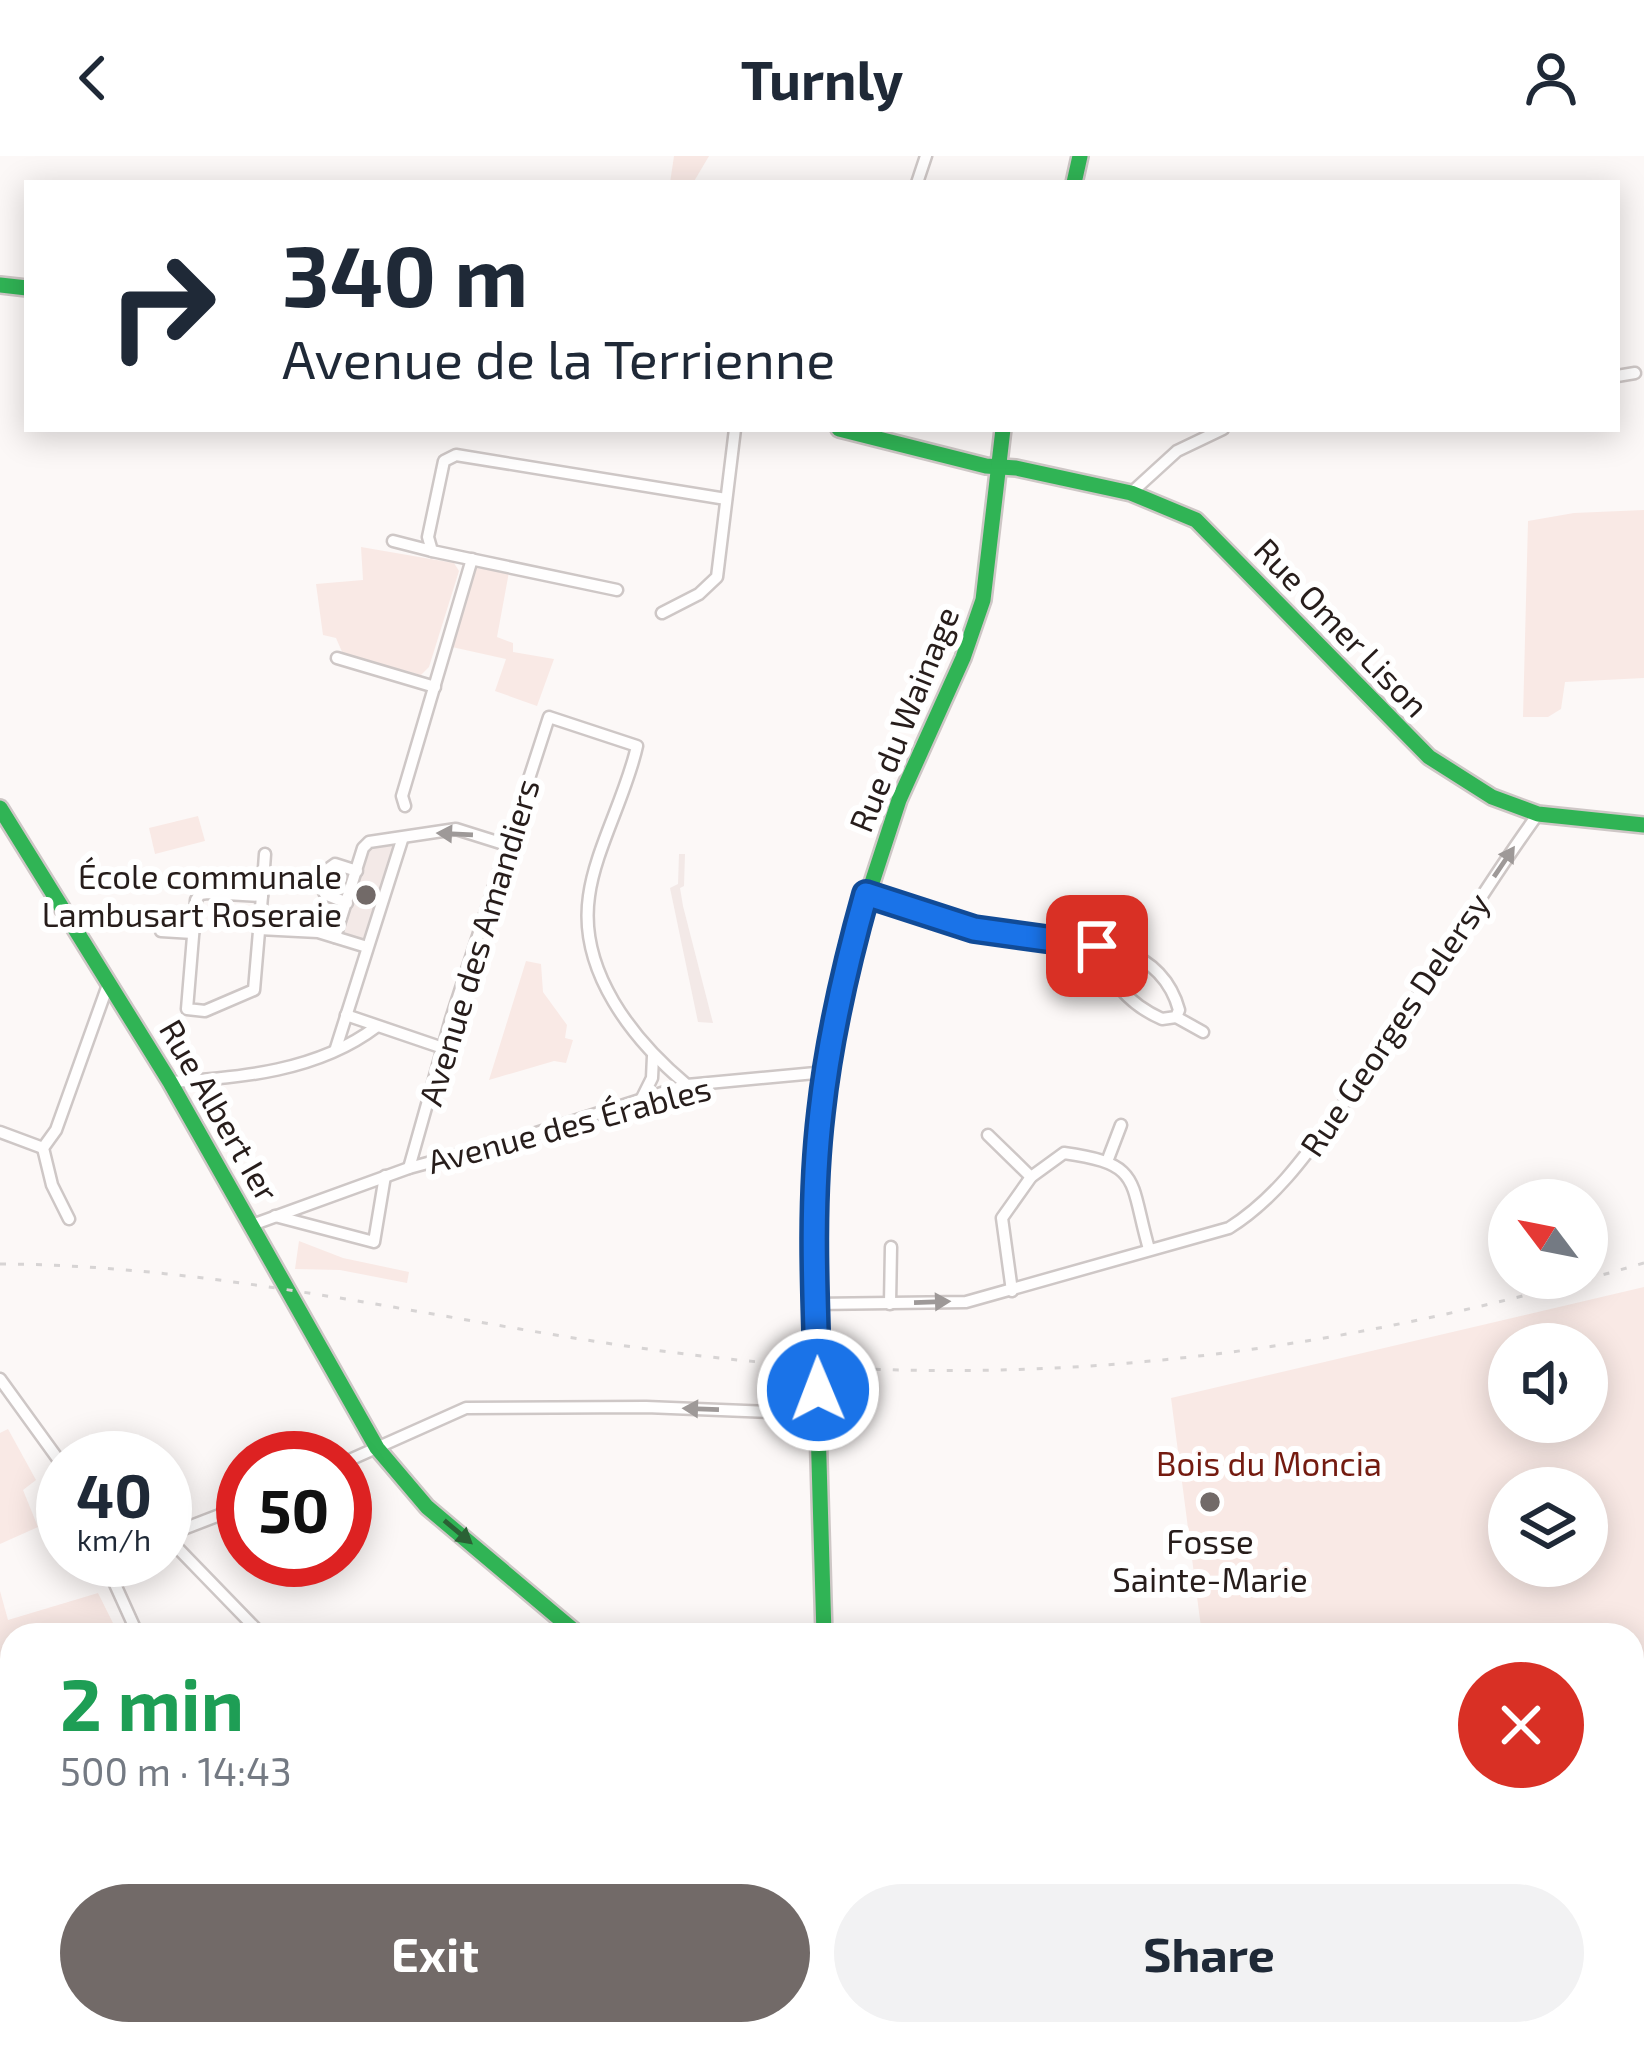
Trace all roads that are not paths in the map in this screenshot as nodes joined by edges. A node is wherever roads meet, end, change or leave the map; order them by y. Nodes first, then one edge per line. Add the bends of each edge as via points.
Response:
1 (1635, 373) dead end
2 (1620, 376) edge
3 (735, 432) edge
4 (851, 432) edge
5 (1003, 432) edge
6 (1217, 432) edge
7 (999, 468) junction
8 (1131, 493) junction
9 (726, 499) junction
10 (393, 541) dead end
11 (432, 550) junction
12 (472, 559) junction
13 (616, 590) dead end
14 (662, 613) dead end
15 (337, 658) dead end
16 (434, 687) junction
17 (405, 806) dead end
18 (0, 808) edge
19 (1538, 814) junction
20 (1644, 824) edge
21 (402, 840) junction
22 (507, 845) junction
23 (265, 854) dead end
24 (357, 871) junction
25 (866, 894) junction
26 (262, 896) junction
27 (347, 903) junction
28 (194, 916) junction
29 (260, 929) junction
30 (193, 933) junction
31 (335, 937) junction
32 (1097, 946) junction
33 (367, 947) junction
34 (110, 982) junction
35 (346, 1015) junction
36 (1176, 1017) junction
37 (376, 1027) junction
38 (1203, 1032) dead end
39 (336, 1048) junction
40 (443, 1048) junction
41 (653, 1056) junction
42 (826, 1072) junction
43 (170, 1082) junction
44 (687, 1085) junction
45 (642, 1098) junction
46 (1121, 1125) dead end
47 (0, 1132) edge
48 (988, 1136) dead end
49 (43, 1148) junction
50 (1108, 1159) junction
51 (409, 1168) junction
52 (385, 1176) junction
53 (1031, 1177) junction
54 (275, 1216) junction
55 (69, 1219) dead end
56 (252, 1225) junction
57 (891, 1247) dead end
58 (1149, 1250) junction
59 (1012, 1291) junction
60 (815, 1304) junction
61 (890, 1304) junction
62 (0, 1379) edge
63 (818, 1414) junction
64 (38, 1431) edge
65 (377, 1448) junction
66 (372, 1450) edge
67 (192, 1564) edge
68 (116, 1587) edge
69 (133, 1623) edge
70 (250, 1623) edge
71 (565, 1623) edge
72 (824, 1623) edge

1 - 2 street
3 - 9 street
4 - 7 street, Rue Omer Lison
5 - 7 street, Rue du Wainage
6 - 8 street via 1177,451
7 - 8 street, Rue Omer Lison
7 - 25 street, Rue du Wainage via 983,600
8 - 19 street, Rue Omer Lison via 1196,520 1429,757 1492,797
9 - 11 street via 456,454 444,460
9 - 14 street via 718,577
10 - 11 street
11 - 12 street
12 - 13 street
12 - 16 street
15 - 16 street
16 - 17 street
18 - 34 street, Rue Albert Ier
19 - 20 street, Rue Omer Lison
58 -> 19 street, Rue Georges Delersy via 1229,1228 1297,1166
22 -> 21 street via 456,829
21 - 24 street via 369,842
21 - 33 street
22 - 40 street, Avenue des Amandiers
22 - 41 street, Avenue des Amandiers via 549,717 637,746 588,897 589,944
23 - 26 street
24 - 27 street
24 - 27 street via 335,864 316,877 325,894
25 - 32 street via 974,929
25 - 42 street, Rue du Wainage
26 - 28 street via 204,893
26 - 29 street
27 - 31 street
28 - 30 street
28 - 30 street via 158,917 161,931
29 - 30 street via 254,990 200,1013 187,1009
29 - 31 street
31 - 33 street
32 - 36 street via 1126,997 1162,1019
32 - 36 street via 1124,949 1154,968 1176,998
33 - 35 street
34 - 43 street, Rue Albert Ier
34 - 49 street
35 - 37 street
35 - 39 street
36 - 38 street
37 - 39 street
37 - 40 street
39 - 43 street via 262,1074
40 - 51 street, Avenue des Amandiers
41 - 44 street
41 - 45 street
42 - 44 street, Avenue des Érables
42 - 60 street, Rue du Wainage
43 - 56 street, Rue Albert Ier
44 - 45 street, Avenue des Érables
45 - 51 street, Avenue des Érables
46 - 50 street
47 - 49 street
48 - 53 street
49 - 55 street
50 - 53 street via 1064,1153
50 - 58 street via 1127,1172
51 - 52 street, Avenue des Érables
52 - 54 street, Avenue des Érables
52 - 54 street via 374,1242
53 - 59 street via 1002,1218
54 - 56 street, Avenue des Érables
56 - 65 street, Rue Albert Ier
57 - 61 street
58 - 59 street, Rue Georges Delersy
61 -> 59 street, Rue Georges Delersy via 966,1302
60 - 61 street, Rue Georges Delersy
60 - 63 street, Rue du Wainage, bridge
62 - 64 street
63 -> 65 street via 466,1408
63 - 72 street, Rue du Wainage
65 - 66 street
65 -> 71 street, Rue Albert Ier via 427,1507
67 - 70 street
68 - 69 street

